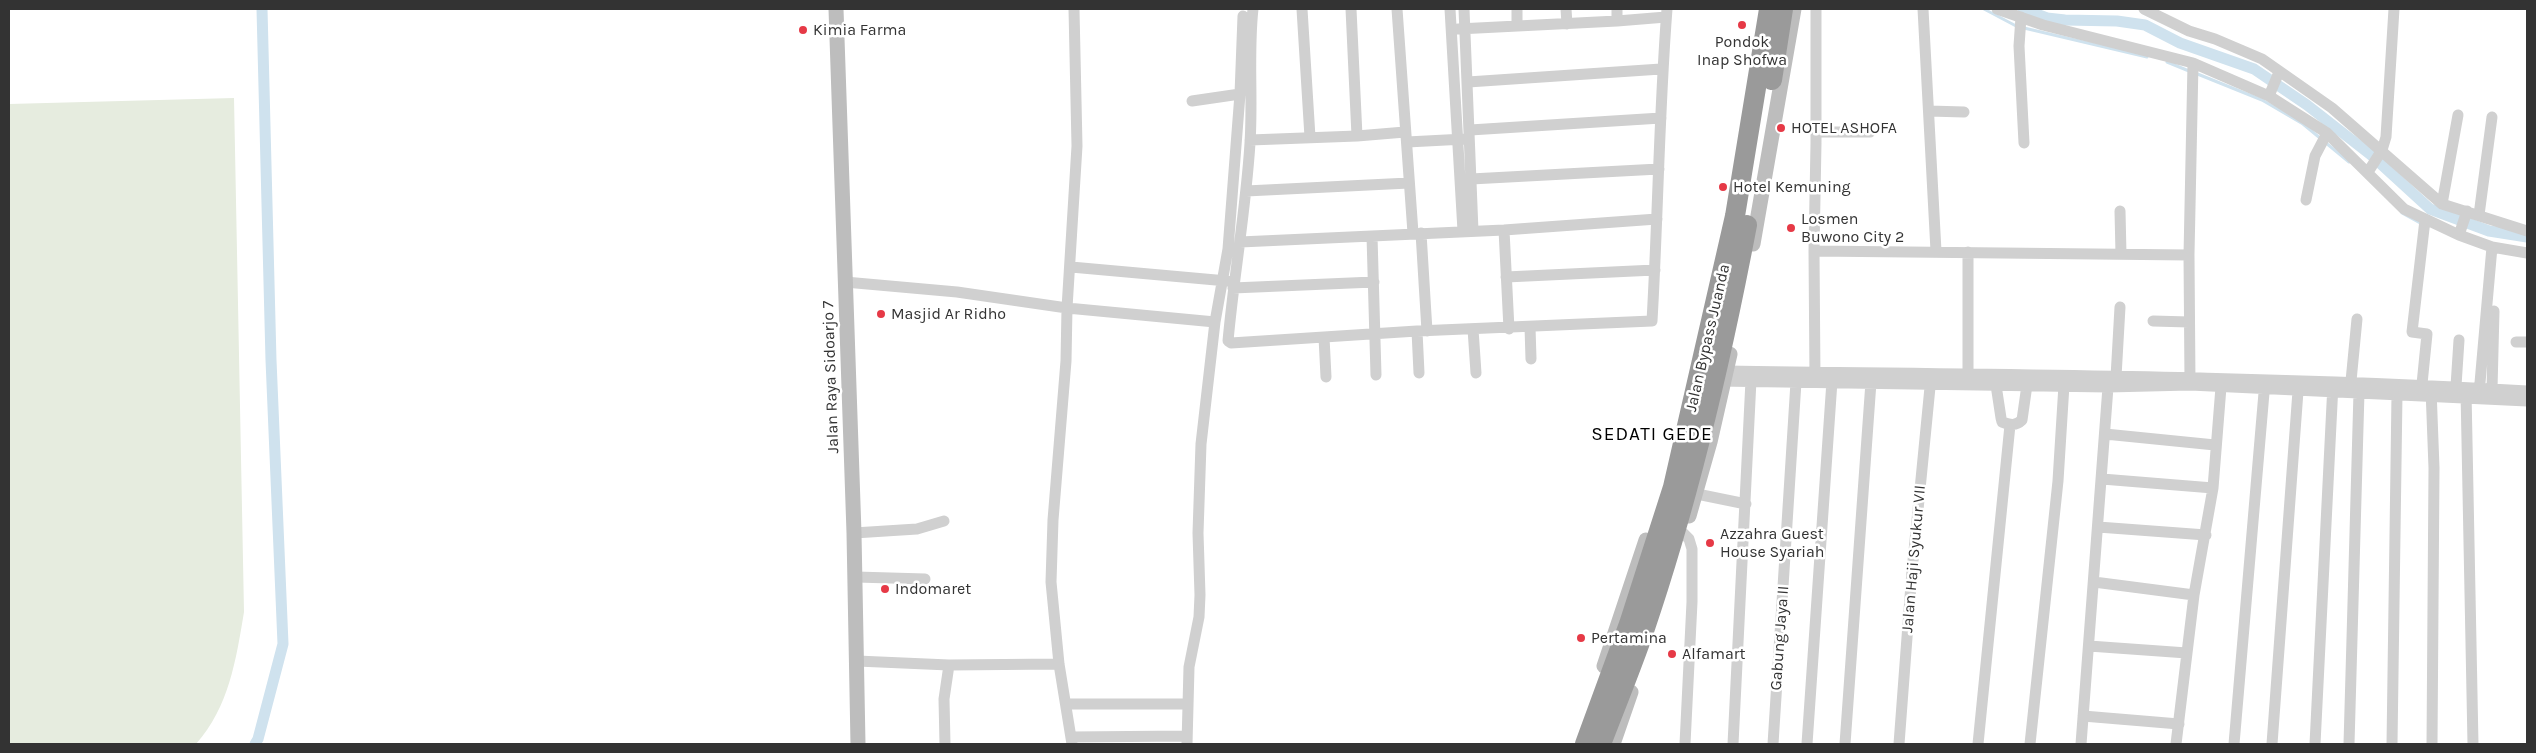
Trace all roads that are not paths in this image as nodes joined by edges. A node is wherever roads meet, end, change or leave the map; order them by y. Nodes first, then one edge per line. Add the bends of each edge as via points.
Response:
1 (836, 9) edge
2 (1074, 9) edge
3 (1253, 9) edge
4 (1302, 9) edge
5 (1351, 9) edge
6 (1397, 9) edge
7 (1450, 9) edge
8 (1464, 9) edge
9 (1517, 9) edge
10 (1566, 9) edge
11 (1617, 9) edge
12 (1762, 9) edge
13 (1769, 9) edge
14 (1783, 9) edge
15 (1794, 9) edge
16 (1816, 9) edge
17 (1923, 9) edge
18 (1997, 9) edge
19 (2144, 9) edge
20 (2394, 9) edge
21 (1666, 13) edge
22 (1243, 16) dead end
23 (1617, 22) junction
24 (1567, 24) junction
25 (2020, 24) junction
26 (1517, 26) junction
27 (1464, 28) junction
28 (1451, 29) junction
29 (1777, 43) junction
30 (2193, 68) junction
31 (1661, 69) junction
32 (1468, 82) junction
33 (1765, 83) junction
34 (2274, 84) junction
35 (1240, 94) junction
36 (1192, 101) dead end
37 (1929, 111) junction
38 (1964, 112) dead end
39 (2458, 115) dead end
40 (2492, 117) dead end
41 (1662, 118) junction
42 (1816, 132) junction
43 (1870, 132) dead end
44 (1356, 136) junction
45 (1466, 136) junction
46 (1310, 137) junction
47 (1406, 137) junction
48 (2324, 138) junction
49 (1250, 140) junction
50 (2024, 143) dead end
51 (2376, 160) junction
52 (1659, 169) junction
53 (1471, 179) junction
54 (1409, 183) junction
55 (1246, 191) junction
56 (2306, 200) dead end
57 (2442, 204) junction
58 (2120, 211) dead end
59 (2479, 215) junction
60 (1657, 219) junction
61 (2424, 223) junction
62 (2463, 223) junction
63 (1504, 230) junction
64 (1468, 231) junction
65 (2527, 231) edge
66 (1417, 233) junction
67 (1372, 236) junction
68 (1240, 242) junction
69 (1814, 251) junction
70 (1936, 251) junction
71 (1968, 252) junction
72 (2495, 252) junction
73 (2527, 253) edge
74 (2120, 254) junction
75 (2189, 256) junction
76 (1071, 266) junction
77 (1655, 270) junction
78 (1506, 278) junction
79 (1221, 280) junction
80 (845, 282) junction
81 (1374, 282) junction
82 (1233, 285) junction
83 (2120, 307) dead end
84 (1067, 308) junction
85 (2357, 319) dead end
86 (2153, 321) dead end
87 (1215, 322) junction
88 (2189, 322) junction
89 (1530, 327) junction
90 (1474, 329) junction
91 (1509, 329) junction
92 (1422, 331) junction
93 (1375, 334) junction
94 (1324, 337) junction
95 (2459, 340) dead end
96 (1702, 346) junction
97 (1532, 359) dead end
98 (1419, 373) dead end
99 (1476, 373) dead end
100 (1968, 374) junction
101 (1376, 375) dead end
102 (1716, 377) junction
103 (1816, 377) junction
104 (2116, 377) junction
105 (1326, 378) dead end
106 (1931, 379) junction
107 (1752, 380) junction
108 (2082, 381) junction
109 (2190, 381) junction
110 (1796, 382) junction
111 (1832, 382) junction
112 (1870, 382) junction
113 (2350, 382) junction
114 (2265, 384) junction
115 (1996, 385) junction
116 (2027, 385) junction
117 (2064, 385) junction
118 (2332, 386) junction
119 (2108, 387) junction
120 (2221, 387) junction
121 (2428, 388) junction
122 (2463, 390) junction
123 (2298, 391) junction
124 (2527, 391) edge
125 (2360, 392) junction
126 (2483, 392) junction
127 (2398, 394) junction
128 (2527, 401) edge
129 (2010, 425) junction
130 (2105, 434) junction
131 (2215, 445) junction
132 (2102, 479) junction
133 (2213, 488) junction
134 (1696, 494) junction
135 (1746, 504) junction
136 (944, 521) dead end
137 (2098, 527) junction
138 (854, 533) junction
139 (1683, 533) junction
140 (2206, 535) junction
141 (856, 577) junction
142 (925, 579) dead end
143 (2094, 582) junction
144 (2194, 595) junction
145 (2089, 646) junction
146 (2187, 652) junction
147 (857, 661) junction
148 (1059, 664) junction
149 (949, 665) junction
150 (1066, 704) junction
151 (1188, 704) junction
152 (2084, 716) junction
153 (2179, 724) junction
154 (1071, 740) edge
155 (1187, 740) edge
156 (858, 744) edge
157 (945, 744) edge
158 (1575, 744) edge
159 (1585, 744) edge
160 (1601, 744) edge
161 (1613, 744) edge
162 (1684, 744) edge
163 (1733, 744) edge
164 (1773, 744) edge
165 (1807, 744) edge
166 (1846, 744) edge
167 (1898, 744) edge
168 (1978, 744) edge
169 (2030, 744) edge
170 (2081, 744) edge
171 (2176, 744) edge
172 (2234, 744) edge
173 (2272, 744) edge
174 (2315, 744) edge
175 (2350, 744) edge
176 (2392, 744) edge
177 (2432, 744) edge
178 (2473, 744) edge

1 - 80 street, Jalan Raya Sidoarjo 7
2 - 76 street via 1076,146
3 - 49 street
4 - 46 street
5 - 44 street
6 - 47 street
7 - 28 street
8 - 27 street
9 - 26 street
10 - 24 street
11 - 23 street
12 - 33 street
13 - 29 highway, Jalan Bypass Juanda
14 - 29 highway, Jalan Bypass Juanda
15 - 29 street
16 - 42 street
17 - 37 street
18 - 25 street
19 - 34 street via 2189,31 2262,59
20 - 51 street via 2386,138
21 - 23 street
21 - 31 street
22 - 35 street
23 - 24 street
24 - 26 street
25 - 30 street via 2043,25
25 - 50 street
26 - 27 street
27 - 28 street
27 - 32 street
28 - 45 street
29 - 33 highway, Jalan Bypass Juanda
29 - 33 street
30 - 34 street
30 - 75 street
31 - 32 street
31 - 41 street
32 - 45 street
33 - 96 highway, Jalan Bypass Juanda via 1747,131
33 - 102 highway, Jalan Bypass Juanda via 1745,259
34 - 48 street
34 - 51 street via 2332,108
35 - 36 street
35 - 79 street via 1228,249
37 - 38 street
37 - 70 street
39 - 57 street
40 - 59 street
41 - 45 street
41 - 52 street
42 - 43 street
42 - 69 street
44 - 46 street
44 - 47 street
45 - 47 street
45 - 53 street
45 - 64 street
46 - 49 street
47 - 54 street
48 - 51 street
48 - 56 street via 2315,156
49 - 55 street
51 - 57 street
51 - 61 street via 2404,209
52 - 53 street
52 - 60 street
53 - 64 street
54 - 55 street
54 - 66 street
55 - 68 street
57 - 62 street
58 - 74 street
59 - 62 street
59 - 65 street
60 - 63 street
60 - 77 street
61 - 62 street
61 - 121 street via 2412,332 2427,334
62 - 72 street
63 - 64 street
63 - 78 street
64 - 66 street
66 - 67 street
66 - 92 street
67 - 68 street
67 - 81 street
68 - 82 street
69 - 70 street
69 - 103 street
70 - 71 street
71 - 74 street
71 - 100 street
72 - 73 street
72 - 126 street
74 - 75 street
75 - 88 street
76 - 79 street
76 - 84 street
77 - 78 street
77 - 89 street via 1652,321
78 - 91 street
79 - 82 street
79 - 87 street
80 - 84 street via 957,292
80 - 138 street, Jalan Raya Sidoarjo 7
81 - 82 street
81 - 93 street
82 - 94 street via 1229,343
83 - 104 street
84 - 87 street
84 - 148 street via 1051,575
85 - 113 street
86 - 88 street
87 - 151 street via 1201,444 1199,616 1189,667
88 - 109 street
89 - 91 street
89 - 97 street
90 - 91 street
90 - 92 street
90 - 99 street
92 - 93 street
92 - 98 street
93 - 94 street
93 - 101 street
94 - 105 street
95 - 122 street
96 - 102 highway, Jalan Bypass Juanda
96 - 158 street via 1666,476 1600,680
100 - 106 street
100 - 108 street
102 - 103 street
102 - 107 street
102 - 134 street
102 - 159 highway, Jalan Bypass Juanda via 1672,487 1630,620
102 - 160 highway, Jalan Bypass Juanda via 1688,487 1652,606
103 - 106 street
103 - 110 street
103 - 111 street
104 - 108 street
104 - 109 street
106 - 112 street
106 - 115 street
106 - 167 street, Jalan Haji Syukur VII
107 - 110 street
107 - 135 street
108 - 117 street
108 - 119 street
109 - 114 street
109 - 119 street
109 - 120 street
110 - 164 street, Gabung Jaya II
111 - 112 street
111 - 165 street
112 - 166 street
113 - 118 street
113 - 121 street
114 - 118 street
114 - 120 street
114 - 123 street
114 - 172 street
115 - 116 street
115 - 129 street via 2002,422
116 - 117 street
116 - 129 street via 2022,420
117 - 169 street
118 - 123 street
118 - 125 street
118 - 174 street
119 - 130 street
120 - 131 street
121 - 122 street
121 - 127 street
121 - 177 street via 2434,468
122 - 126 street
122 - 178 street
123 - 173 street
124 - 126 street
125 - 127 street
125 - 175 street
126 - 128 street
127 - 176 street
129 - 168 street
130 - 131 street
130 - 132 street
131 - 133 street
132 - 133 street
132 - 137 street
133 - 140 street
134 - 135 street
134 - 139 street
135 - 163 street
136 - 138 street via 917,529
137 - 140 street
137 - 143 street
138 - 141 street, Jalan Raya Sidoarjo 7
139 - 161 street via 1652,636
139 - 162 street via 1689,538 1692,549
140 - 144 street
141 - 142 street
141 - 147 street, Jalan Raya Sidoarjo 7
143 - 144 street
143 - 145 street
144 - 146 street
145 - 146 street
145 - 152 street
146 - 153 street
147 - 149 street
147 - 156 street, Jalan Raya Sidoarjo 7
148 - 149 street
148 - 150 street
149 - 157 street via 944,699
150 - 151 street
150 - 154 street
151 - 155 street
152 - 153 street
152 - 170 street
153 - 171 street
154 - 155 street

